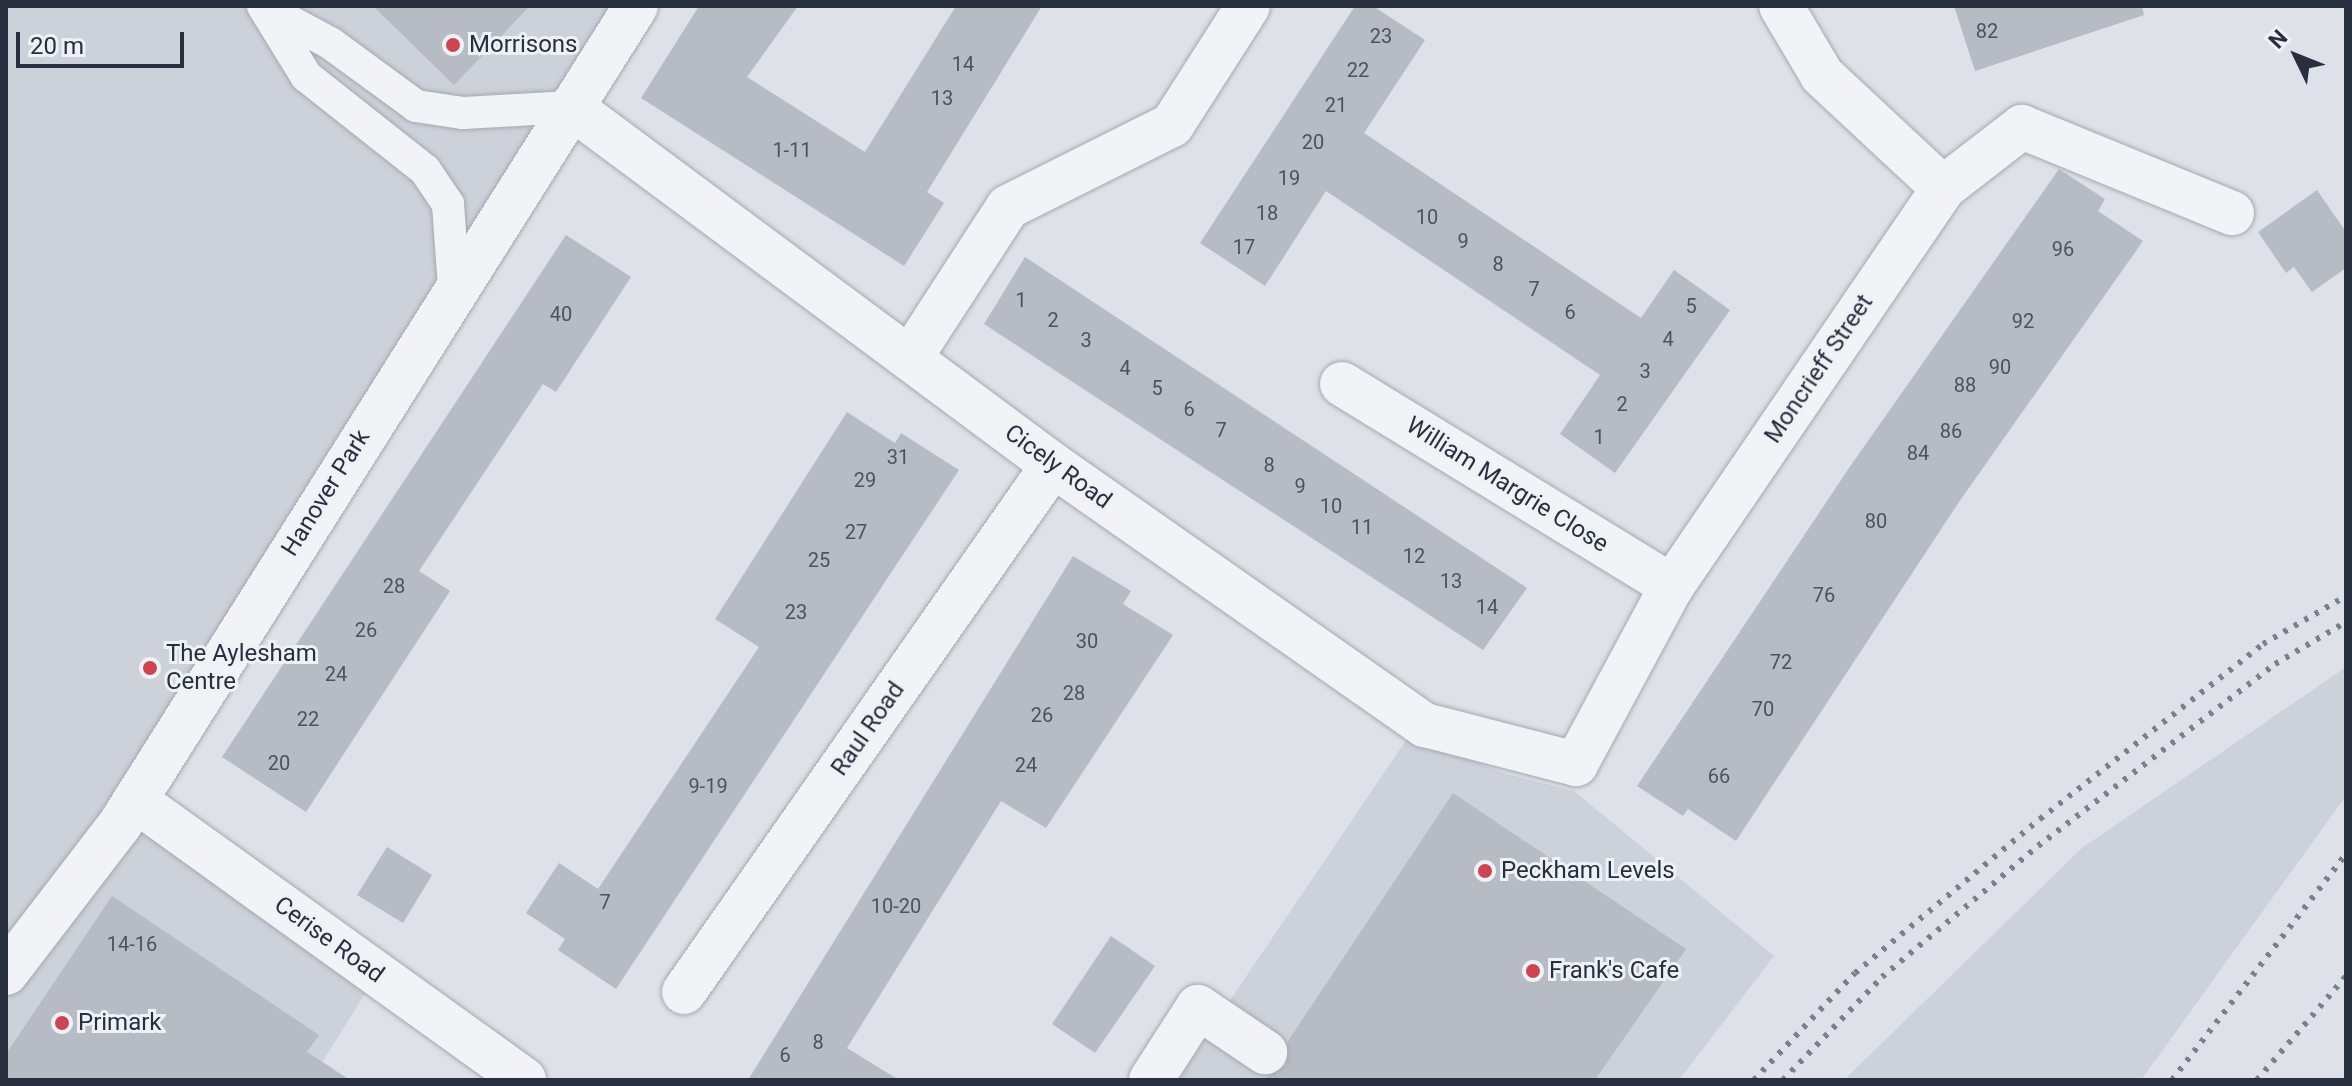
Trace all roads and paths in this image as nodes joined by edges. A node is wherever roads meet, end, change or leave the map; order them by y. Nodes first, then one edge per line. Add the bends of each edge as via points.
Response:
1 (263, 6) edge
2 (636, 6) edge
3 (1248, 6) edge
4 (1781, 6) edge
5 (571, 107) junction
6 (1943, 188) junction
7 (2232, 213) dead end
8 (454, 287) junction
9 (910, 358) junction
10 (1342, 384) dead end
11 (1053, 465) junction
12 (1672, 586) junction
13 (1576, 764) joint
14 (135, 800) junction
15 (6, 973) edge
16 (684, 992) dead end
17 (1265, 1052) dead end
18 (524, 1080) edge
19 (1151, 1080) edge

1 - 5 lane via 330,43 416,106 463,113
1 - 8 lane via 306,76 425,170 440,192 448,204
2 - 5 street, Hanover Park
3 - 9 street via 1172,125 1008,207
4 - 6 street via 1822,75
5 - 8 street, Hanover Park
5 - 9 street, Cicely Road
6 - 7 street, Moncrieff Street via 2022,127
6 - 12 street, Moncrieff Street
8 - 14 street, Hanover Park
9 - 11 street, Cicely Road
10 - 12 street, William Margrie Close
11 - 13 street, Cicely Road via 1425,725
11 - 16 street, Raul Road
12 - 13 street, Moncrieff Street
14 - 15 street, Hanover Park
14 - 18 street, Cerise Road
17 - 19 street via 1198,1007

